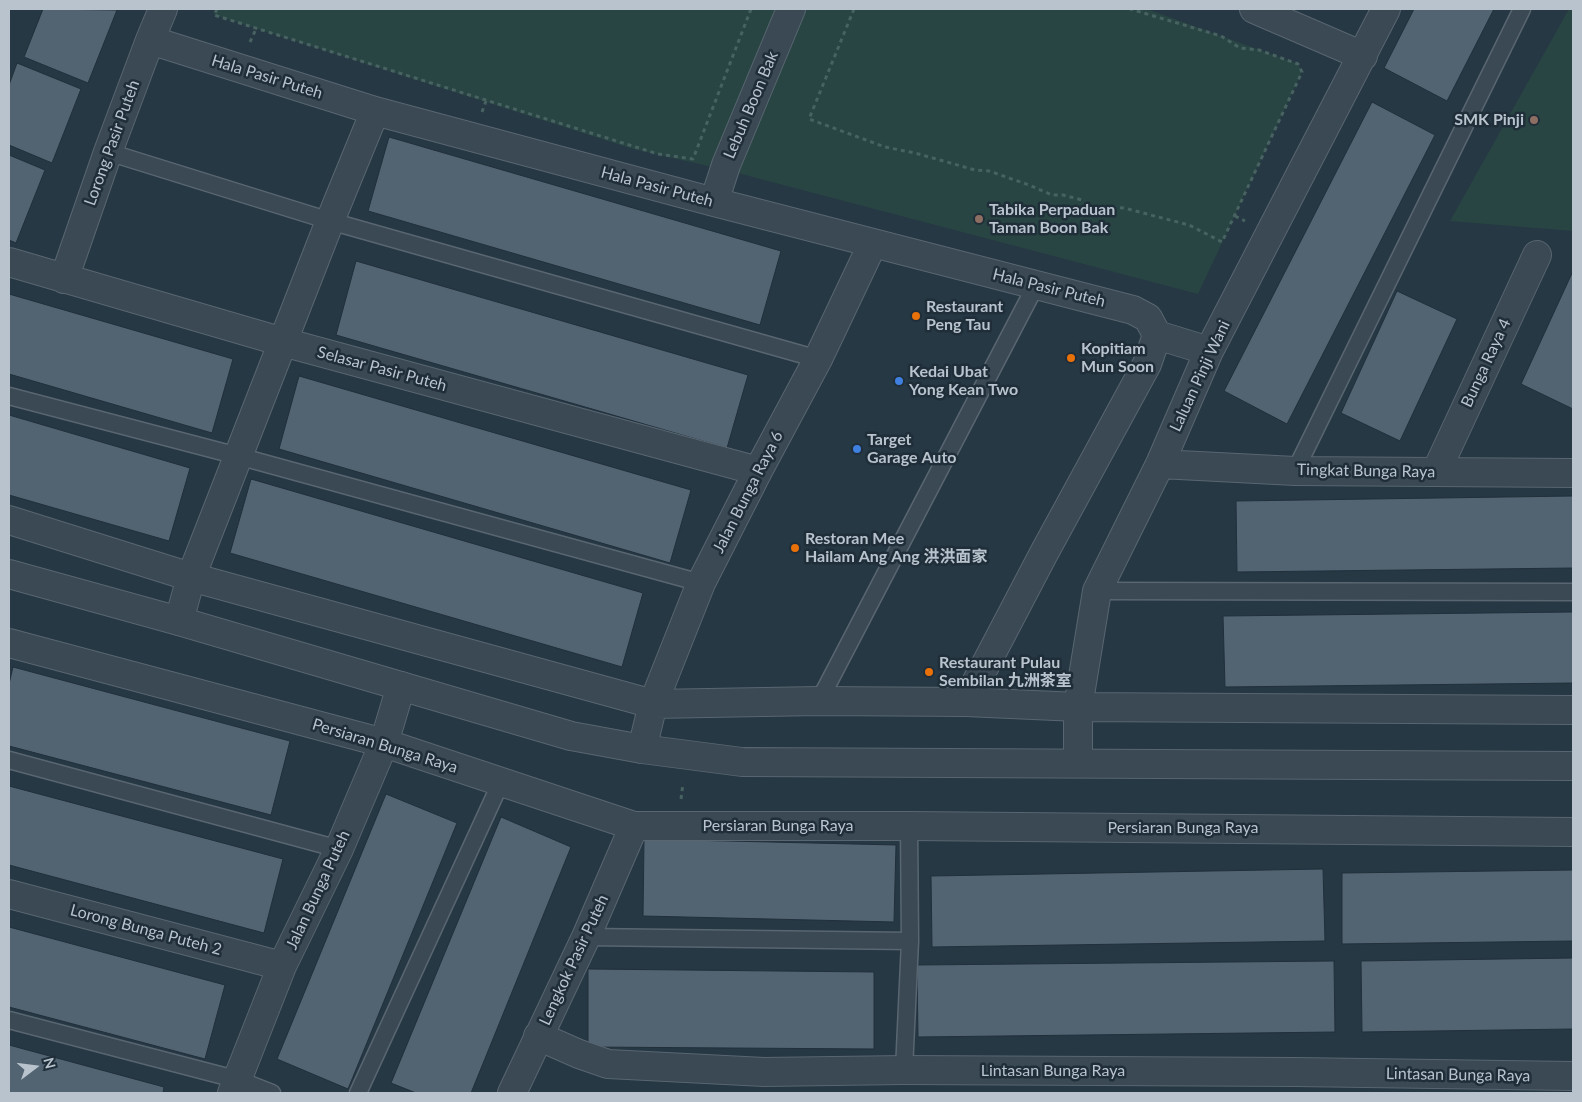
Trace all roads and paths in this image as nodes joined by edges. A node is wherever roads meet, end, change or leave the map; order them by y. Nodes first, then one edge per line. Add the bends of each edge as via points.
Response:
1 (163, 9) edge
2 (217, 9) edge
3 (751, 9) edge
4 (792, 9) edge
5 (854, 9) edge
6 (1130, 9) edge
7 (1254, 9) edge
8 (1386, 9) edge
9 (1522, 9) edge
10 (150, 40) junction
11 (1363, 56) junction
12 (376, 111) junction
13 (108, 152) junction
14 (714, 202) junction
15 (330, 221) junction
16 (873, 243) junction
17 (1537, 255) dead end
18 (9, 262) edge
19 (64, 279) junction
20 (1036, 285) junction
21 (1157, 335) junction
22 (283, 342) junction
23 (1209, 351) junction
24 (818, 359) junction
25 (9, 396) edge
26 (238, 456) junction
27 (1160, 464) junction
28 (758, 471) junction
29 (1295, 471) junction
30 (1436, 472) junction
31 (1573, 473) edge
32 (9, 520) edge
33 (9, 574) edge
34 (191, 577) junction
35 (701, 584) junction
36 (1097, 592) junction
37 (1573, 592) edge
38 (179, 621) junction
39 (9, 643) edge
40 (401, 686) junction
41 (819, 701) junction
42 (966, 702) junction
43 (653, 704) junction
44 (1078, 707) junction
45 (1573, 710) edge
46 (384, 743) junction
47 (642, 749) junction
48 (688, 755) junction
49 (9, 760) edge
50 (1078, 764) junction
51 (1573, 766) edge
52 (501, 782) junction
53 (634, 826) junction
54 (677, 826) junction
55 (909, 826) junction
56 (1573, 832) edge
57 (339, 849) junction
58 (9, 894) edge
59 (586, 937) junction
60 (910, 941) junction
61 (282, 966) junction
62 (9, 1020) edge
63 (538, 1036) junction
64 (904, 1070) junction
65 (1573, 1076) edge
66 (765, 1082) edge
67 (1043, 1082) edge
68 (1296, 1083) edge
69 (1545, 1085) edge
70 (236, 1086) edge
71 (272, 1093) edge
72 (358, 1093) edge
73 (512, 1093) edge

1 - 10 street, Lorong Pasir Puteh
2 - 3 path via 214,15 242,24 658,154 693,159
4 - 14 street, Lebuh Boon Bak via 726,165
5 - 6 path via 809,119 885,147 989,171 1052,195 1082,200 1093,211 1124,208 1189,225 1222,242 1302,72 1298,64 1259,50 1240,48 1221,36
7 - 11 street
8 - 11 street, Laluan Pinji Wani
9 - 29 lane
10 - 12 street, Hala Pasir Puteh
10 - 13 street, Lorong Pasir Puteh
11 - 23 street, Laluan Pinji Wani
12 - 14 street, Hala Pasir Puteh
12 - 15 street
13 - 15 lane
13 - 19 street, Lorong Pasir Puteh
14 - 16 street, Hala Pasir Puteh
15 - 22 street
15 - 24 lane
16 - 20 street, Hala Pasir Puteh
16 - 24 street, Jalan Bunga Raya 6
17 - 30 street, Bunga Raya 4
18 - 19 street, Selasar Pasir Puteh
19 - 22 street, Selasar Pasir Puteh
20 - 21 street, Hala Pasir Puteh via 1133,310 1148,318
20 - 41 lane
21 - 23 street
21 - 42 street via 1147,364
22 - 26 street
22 - 28 street, Selasar Pasir Puteh
23 - 27 street, Laluan Pinji Wani
24 - 28 street, Jalan Bunga Raya 6
25 - 26 lane
26 - 34 street
26 - 35 lane
27 - 29 street, Tingkat Bunga Raya
27 - 36 street, Laluan Pinji Wani
28 - 35 street, Jalan Bunga Raya 6
29 - 30 street, Tingkat Bunga Raya
30 - 31 street, Tingkat Bunga Raya
32 - 34 street
33 - 38 street
34 - 38 street
34 - 43 street
35 - 43 street, Jalan Bunga Raya 6
36 - 37 lane
36 - 44 street, Laluan Pinji Wani
38 - 40 street
39 - 46 street, Persiaran Bunga Raya
40 - 46 street, Jalan Bunga Puteh
40 - 47 street via 571,736
41 - 42 street
41 - 43 street
42 - 44 street
43 - 47 street, Jalan Bunga Raya 6
44 - 45 street
44 - 50 street, Laluan Pinji Wani
46 - 52 street, Persiaran Bunga Raya
46 - 57 street, Jalan Bunga Puteh
47 - 48 street
48 - 50 street via 742,762
48 - 54 path
49 - 57 lane
50 - 51 street
52 - 53 street, Persiaran Bunga Raya
52 - 72 lane
53 - 54 street, Persiaran Bunga Raya
53 - 59 street, Lengkok Pasir Puteh
54 - 55 street, Persiaran Bunga Raya
55 - 56 street, Persiaran Bunga Raya
55 - 60 lane
57 - 61 street, Jalan Bunga Puteh
58 - 61 street, Lorong Bunga Puteh 2
59 - 60 lane
59 - 63 street, Lengkok Pasir Puteh
60 - 64 lane
61 - 70 street, Jalan Bunga Puteh
62 - 70 lane
63 - 66 street, Lintasan Bunga Raya via 608,1064
63 - 73 street, Lengkok Pasir Puteh
64 - 66 street, Lintasan Bunga Raya
64 - 67 street, Lintasan Bunga Raya
65 - 69 street, Lintasan Bunga Raya
67 - 68 street, Lintasan Bunga Raya
68 - 69 street, Lintasan Bunga Raya
70 - 71 lane

